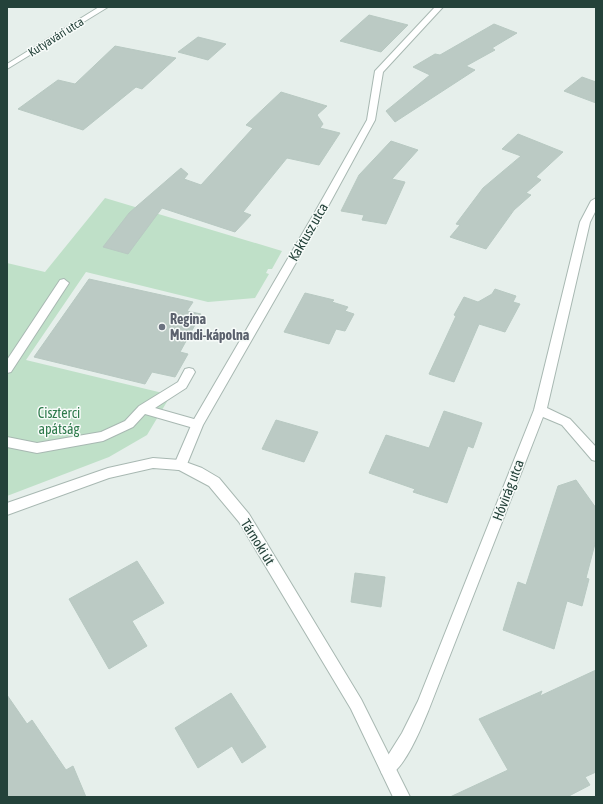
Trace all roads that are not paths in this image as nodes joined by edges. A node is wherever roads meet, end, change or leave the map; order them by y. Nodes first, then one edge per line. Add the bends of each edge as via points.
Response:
1 (104, 7) edge
2 (439, 7) edge
3 (7, 67) edge
4 (596, 201) edge
5 (64, 283) dead end
6 (7, 369) edge
7 (189, 372) dead end
8 (143, 409) junction
9 (540, 410) junction
10 (197, 424) junction
11 (7, 442) edge
12 (596, 456) edge
13 (180, 465) junction
14 (7, 509) edge
15 (388, 768) junction
16 (402, 797) edge

1 - 3 street, Kutyavári utca
2 - 10 street, Kaktusz utca via 379,71 374,84 375,104 371,120
4 - 9 street, Hóvirág utca via 585,222
5 - 6 street
7 - 8 street via 182,385
8 - 10 street
8 - 11 street via 129,424 103,436 37,448
9 - 12 street via 566,422
9 - 15 street, Hóvirág utca via 424,704 408,739
10 - 13 street, Kaktusz utca
13 - 14 street, Tárnoki út via 153,463 108,472
13 - 15 street, Tárnoki út via 214,482 244,518 356,704
15 - 16 street, Tárnoki út

